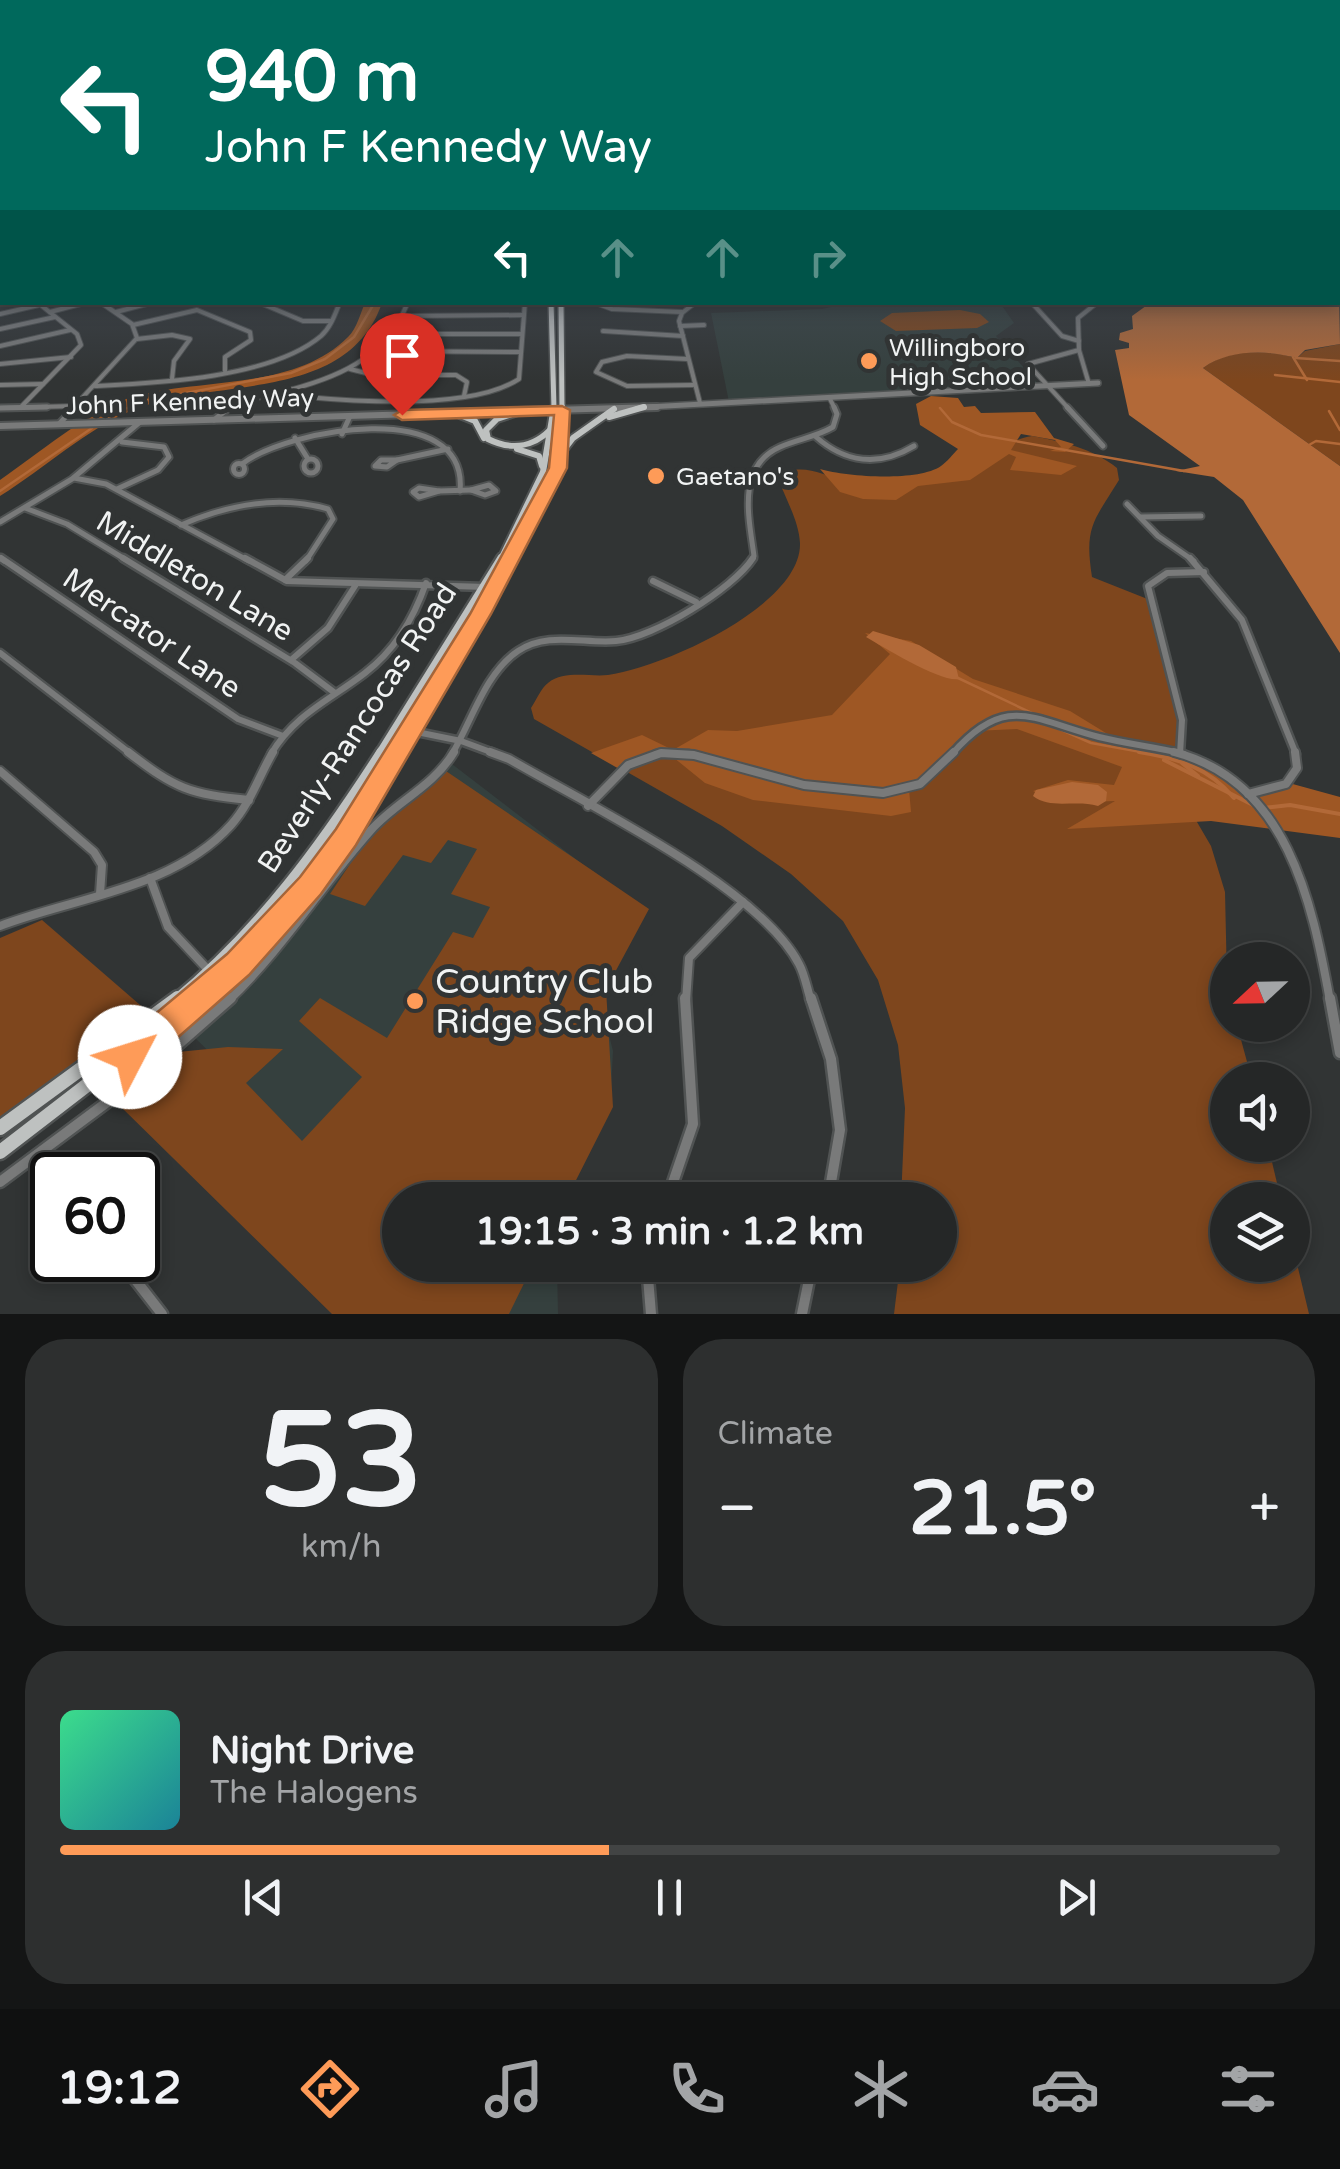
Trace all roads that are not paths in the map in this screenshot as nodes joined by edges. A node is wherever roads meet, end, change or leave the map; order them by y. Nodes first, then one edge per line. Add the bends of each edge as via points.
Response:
1 (31, 305) edge
2 (41, 305) edge
3 (77, 305) edge
4 (104, 305) edge
5 (143, 305) edge
6 (265, 305) edge
7 (339, 305) edge
8 (407, 305) edge
9 (525, 305) edge
10 (551, 305) edge
11 (561, 305) edge
12 (599, 305) edge
13 (692, 305) edge
14 (1034, 305) edge
15 (1090, 305) edge
16 (50, 312) junction
17 (683, 312) junction
18 (115, 313) junction
19 (0, 314) edge
20 (523, 315) junction
21 (56, 316) junction
22 (404, 316) junction
23 (332, 321) junction
24 (132, 325) junction
25 (704, 325) dead end
26 (680, 326) junction
27 (0, 329) edge
28 (72, 329) junction
29 (603, 331) dead end
30 (396, 334) junction
31 (522, 334) junction
32 (683, 336) junction
33 (137, 338) junction
34 (1079, 342) junction
35 (0, 346) edge
36 (1080, 350) junction
37 (378, 351) junction
38 (521, 352) junction
39 (72, 357) junction
40 (687, 359) junction
41 (0, 364) edge
42 (348, 368) junction
43 (226, 370) junction
44 (172, 378) junction
45 (1098, 383) dead end
46 (44, 384) junction
47 (1089, 384) junction
48 (0, 385) edge
49 (694, 385) junction
50 (95, 386) junction
51 (1046, 386) junction
52 (293, 389) junction
53 (464, 396) junction
54 (829, 397) junction
55 (700, 403) junction
56 (76, 406) junction
57 (644, 407) junction
58 (0, 408) edge
59 (20, 408) junction
60 (614, 409) junction
61 (562, 410) junction
62 (551, 411) junction
63 (518, 412) junction
64 (460, 414) junction
65 (350, 416) junction
66 (606, 418) junction
67 (214, 420) junction
68 (140, 422) junction
69 (60, 424) junction
70 (0, 426) edge
71 (552, 428) junction
72 (342, 434) junction
73 (815, 436) junction
74 (295, 438) junction
75 (120, 442) junction
76 (914, 446) dead end
77 (1103, 446) dead end
78 (448, 449) junction
79 (561, 453) junction
80 (308, 459) dead end
81 (397, 460) dead end
82 (242, 464) dead end
83 (542, 472) junction
84 (74, 478) junction
85 (116, 490) junction
86 (471, 490) dead end
87 (439, 491) dead end
88 (460, 491) junction
89 (1127, 504) dead end
90 (25, 508) junction
91 (1202, 516) dead end
92 (1140, 518) junction
93 (0, 522) edge
94 (182, 525) junction
95 (0, 558) edge
96 (1206, 572) junction
97 (285, 580) junction
98 (653, 581) dead end
99 (426, 582) junction
100 (356, 585) junction
101 (483, 587) junction
102 (496, 588) junction
103 (696, 602) junction
104 (0, 653) edge
105 (291, 660) junction
106 (335, 693) junction
107 (396, 728) junction
108 (411, 731) junction
109 (284, 736) junction
110 (461, 741) junction
111 (1180, 754) junction
112 (0, 771) edge
113 (1247, 794) junction
114 (249, 800) junction
115 (588, 806) junction
116 (150, 878) junction
117 (100, 894) junction
118 (742, 902) junction
119 (0, 926) edge
120 (207, 970) junction
121 (219, 980) junction
122 (1340, 1053) edge
123 (130, 1057) junction
124 (145, 1074) junction
125 (0, 1128) edge
126 (0, 1152) edge
127 (41, 1152) edge
128 (30, 1160) edge
129 (0, 1182) edge
130 (673, 1182) edge
131 (831, 1182) edge
132 (137, 1282) edge
133 (648, 1282) edge
134 (809, 1282) edge
135 (162, 1314) edge
136 (651, 1314) edge
137 (802, 1314) edge

1 - 19 street
2 - 16 street
3 - 16 street
4 - 18 street
5 - 18 street
6 - 23 street via 303,321
7 - 23 street
8 - 22 street
9 - 20 street
10 - 62 main road, Beverly-Rancocas Road
11 - 61 main road, Beverly-Rancocas Road
12 - 17 street
13 - 17 street
14 - 34 street via 1062,336
15 - 34 street via 1078,318
16 - 21 street
17 - 26 street
18 - 24 street
20 - 22 street
20 - 31 street
21 - 27 street
21 - 28 street
22 - 30 street
23 - 43 street via 300,350
24 - 33 street
24 - 43 street via 197,310 250,332 252,340 225,358
25 - 26 street
26 - 32 street
28 - 35 street
28 - 39 street via 81,340
29 - 32 street
30 - 31 street
30 - 37 street
31 - 38 street
32 - 40 street
33 - 44 street via 190,339 174,361
33 - 50 street
34 - 36 street
36 - 47 street
36 - 51 street via 1028,362
37 - 38 street
37 - 42 street
38 - 53 street via 513,386
39 - 41 street
39 - 46 street
40 - 49 street
40 - 49 street via 612,358 596,372 627,386
42 - 52 street
42 - 53 street via 374,375 456,376 466,382
43 - 44 street
44 - 50 street
45 - 47 street, John F Kennedy Way
46 - 48 street
46 - 59 street
47 - 51 street, John F Kennedy Way
49 - 55 street
50 - 56 street
51 - 54 street, John F Kennedy Way
51 - 77 street
52 - 53 street via 328,399
52 - 67 street via 234,404
54 - 55 street, John F Kennedy Way
54 - 73 street via 837,419
55 - 57 street, John F Kennedy Way
56 - 59 street
56 - 69 street
57 - 60 street, John F Kennedy Way
57 - 66 main road
58 - 59 street
60 - 61 street, John F Kennedy Way
60 - 66 main road
61 - 62 street, John F Kennedy Way
61 - 79 main road, Beverly-Rancocas Road
62 - 63 street, John F Kennedy Way
62 - 71 main road, Beverly-Rancocas Road
63 - 64 street, John F Kennedy Way
63 - 71 main road via 492,422 488,438 523,445
64 - 65 street, John F Kennedy Way
64 - 83 main road via 475,420 490,444 538,456
65 - 67 street, John F Kennedy Way
65 - 72 street
66 - 79 main road
67 - 68 street, John F Kennedy Way
68 - 69 street, John F Kennedy Way
68 - 75 street
69 - 70 street, John F Kennedy Way
71 - 83 main road, Beverly-Rancocas Road
72 - 74 street
72 - 78 street via 425,434
73 - 76 street via 863,461 887,460
73 - 103 street via 767,454 747,488 752,562
74 - 80 street
74 - 82 street
75 - 84 street
75 - 85 street via 164,448 169,457 158,470
78 - 81 street
78 - 88 street via 462,472
79 - 102 main road, Beverly-Rancocas Road
83 - 101 main road, Beverly-Rancocas Road
84 - 85 street
84 - 90 street
85 - 94 street
86 - 88 street
87 - 88 street
89 - 92 street
90 - 93 street
90 - 105 street, Middleton Lane via 62,521
91 - 92 street
92 - 96 street
94 - 97 street
94 - 97 street via 230,508 304,504 328,510 333,519 315,550
95 - 109 street, Mercator Lane via 238,719
96 - 111 street via 1168,573 1148,586 1182,720
96 - 113 street via 1246,626 1298,760 1286,784
97 - 100 street
98 - 103 street
99 - 100 street
99 - 101 street
99 - 106 street via 387,653
100 - 105 street via 328,628
101 - 102 street
101 - 107 main road, Beverly-Rancocas Road
102 - 108 main road, Beverly-Rancocas Road
103 - 110 street via 627,640 551,640 521,648 501,667
104 - 114 street via 170,784 198,795
105 - 106 street, Middleton Lane
106 - 109 street
107 - 108 street
107 - 120 main road, Beverly-Rancocas Road via 288,887
108 - 110 street
108 - 121 main road, Beverly-Rancocas Road via 311,886
109 - 114 street
110 - 115 street via 509,759
110 - 124 street via 430,783 372,830 257,973
111 - 113 street via 1212,766
111 - 115 street via 1004,714 985,723 929,779 894,793 782,780 660,753 633,762
112 - 117 street via 94,852 102,865
113 - 122 street via 1301,874
114 - 116 street via 212,842
115 - 118 street via 688,862
116 - 117 street
116 - 120 street via 168,927
117 - 119 street
118 - 130 street via 689,958 693,1124
118 - 131 street via 792,950 827,1042 840,1130
120 - 121 street
120 - 125 main road, Beverly-Rancocas Road
121 - 123 main road, Beverly-Rancocas Road
123 - 124 street
123 - 126 main road, Beverly-Rancocas Road
124 - 127 street
128 - 129 street
132 - 135 street
133 - 136 street
134 - 137 street

